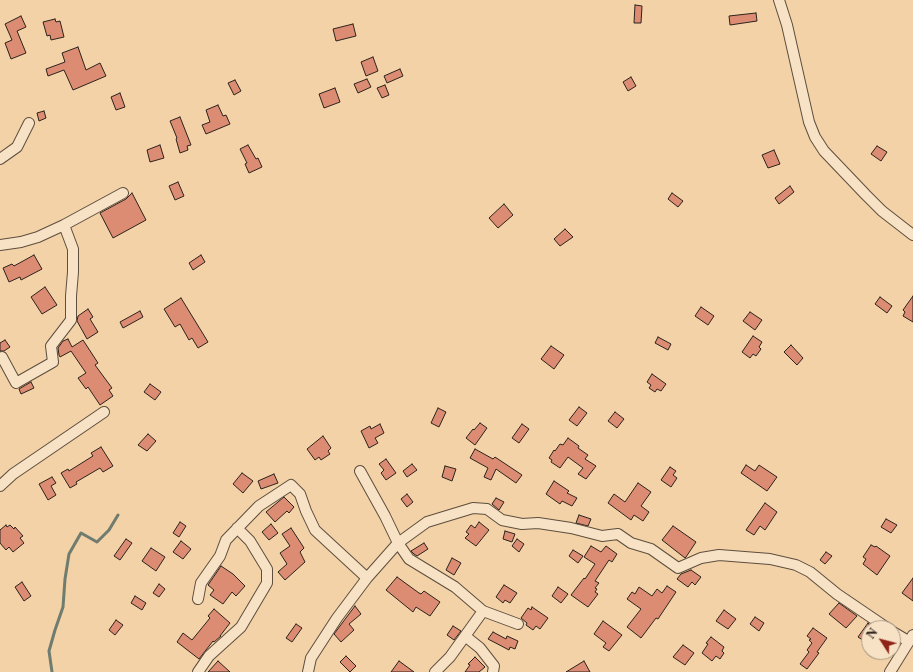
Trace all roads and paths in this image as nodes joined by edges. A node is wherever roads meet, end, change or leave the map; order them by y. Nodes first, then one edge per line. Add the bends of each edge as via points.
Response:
1 (779, 0) edge
2 (29, 123) dead end
3 (0, 159) edge
4 (123, 193) dead end
5 (64, 226) junction
6 (913, 235) edge
7 (0, 245) edge
8 (2, 357) dead end
9 (104, 412) dead end
10 (360, 471) dead end
11 (0, 486) edge
12 (237, 528) junction
13 (398, 543) junction
14 (367, 578) junction
15 (198, 598) dead end
16 (483, 611) junction
17 (875, 620) edge
18 (518, 624) dead end
19 (901, 635) edge
20 (466, 636) junction
21 (911, 638) edge
22 (198, 672) edge
23 (308, 672) edge
24 (435, 672) edge
25 (493, 672) edge
26 (890, 672) edge

1 - 6 street via 815,137 824,151 882,211
2 - 3 street via 17,147
4 - 5 street
5 - 7 street via 38,237
5 - 8 street via 73,249 71,320 51,346 53,362 16,383
9 - 11 street via 13,474
10 - 13 street
12 - 14 street via 259,506 291,485 300,494 315,530
12 - 15 street via 226,540 220,556 201,583
12 - 22 street via 250,541 268,569 267,583 240,627 209,656
13 - 14 street
13 - 16 street via 409,559 455,587
13 - 17 street via 428,522 473,508 487,509 502,520 522,524 538,523 602,536 618,534 631,543 651,549 678,568 701,558 719,555 770,559 796,565 810,572
14 - 23 street via 311,658
16 - 18 street
16 - 20 street
19 - 21 street
20 - 24 street
20 - 25 street via 480,648 494,666
21 - 26 street

